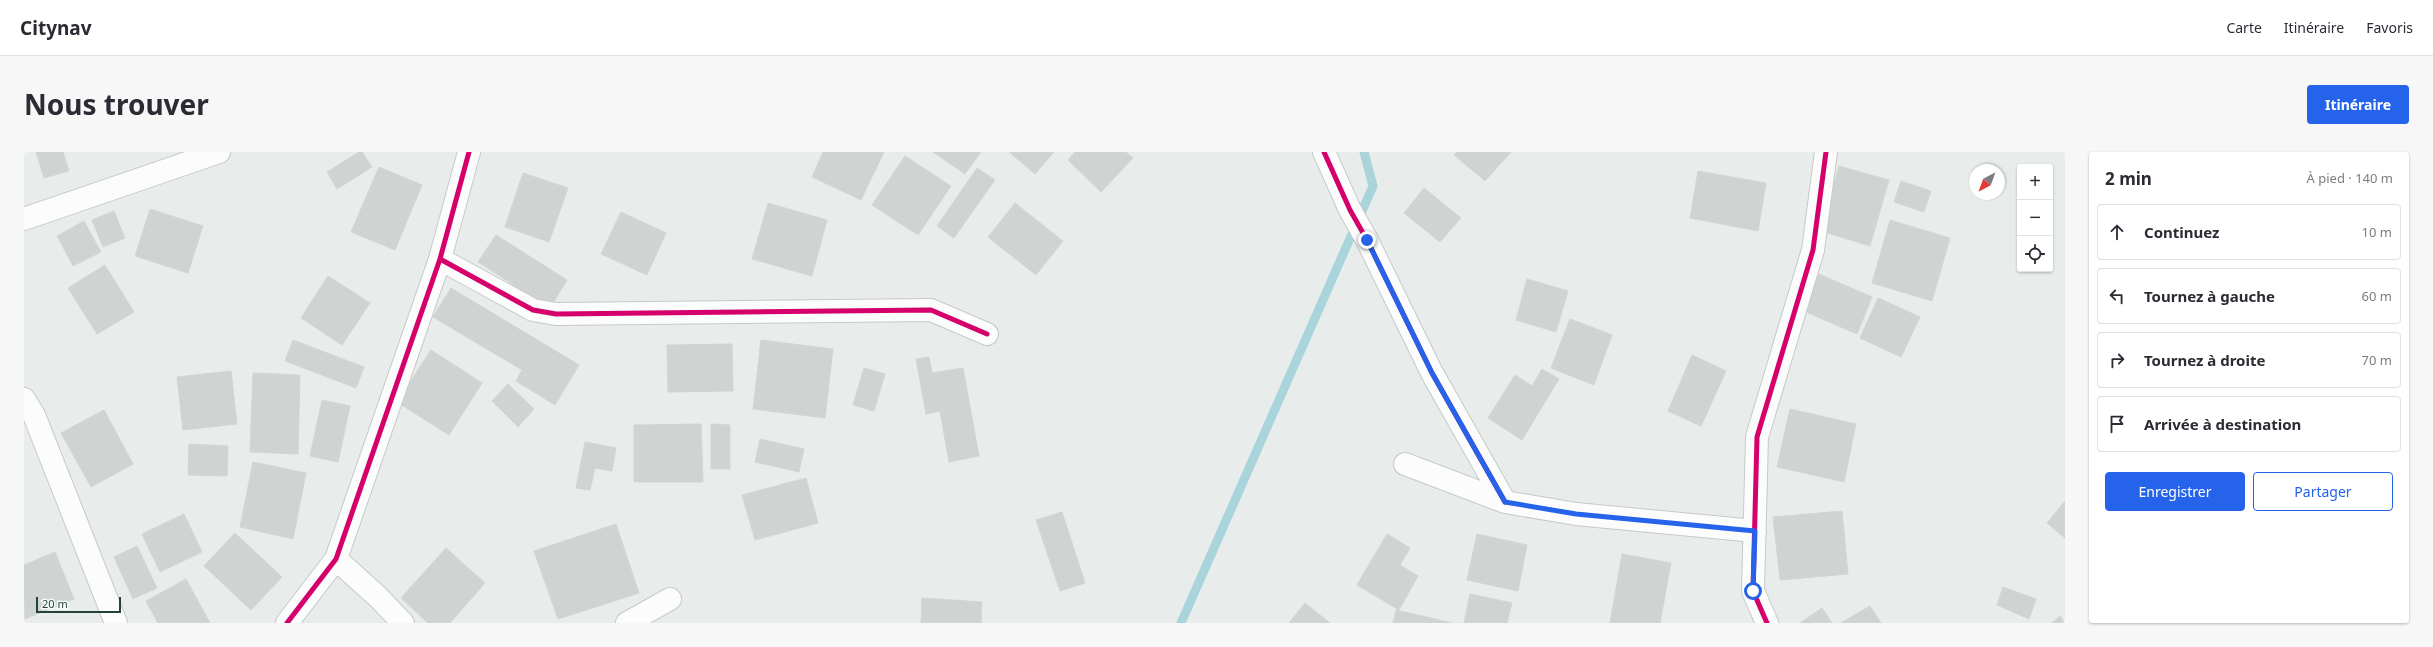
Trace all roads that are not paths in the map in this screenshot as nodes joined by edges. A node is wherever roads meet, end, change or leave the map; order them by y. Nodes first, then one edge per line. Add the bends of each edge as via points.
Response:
1 (219, 152) edge
2 (469, 152) edge
3 (1324, 152) edge
4 (1826, 152) edge
5 (24, 219) edge
6 (440, 259) junction
7 (987, 334) dead end
8 (27, 411) edge
9 (1405, 464) dead end
10 (1505, 502) junction
11 (1755, 531) junction
12 (336, 559) junction
13 (670, 599) dead end
14 (116, 623) edge
15 (287, 623) edge
16 (403, 623) edge
17 (627, 623) edge
18 (1767, 623) edge

1 - 5 street
2 - 6 street
3 - 10 street via 1350,210 1432,373
4 - 11 street via 1813,250 1758,437
6 - 7 street via 533,310 556,314 931,310
6 - 12 street
8 - 14 street
9 - 10 street
10 - 11 street via 1576,514
11 - 18 street via 1753,591
12 - 15 street
12 - 16 street
13 - 17 street

